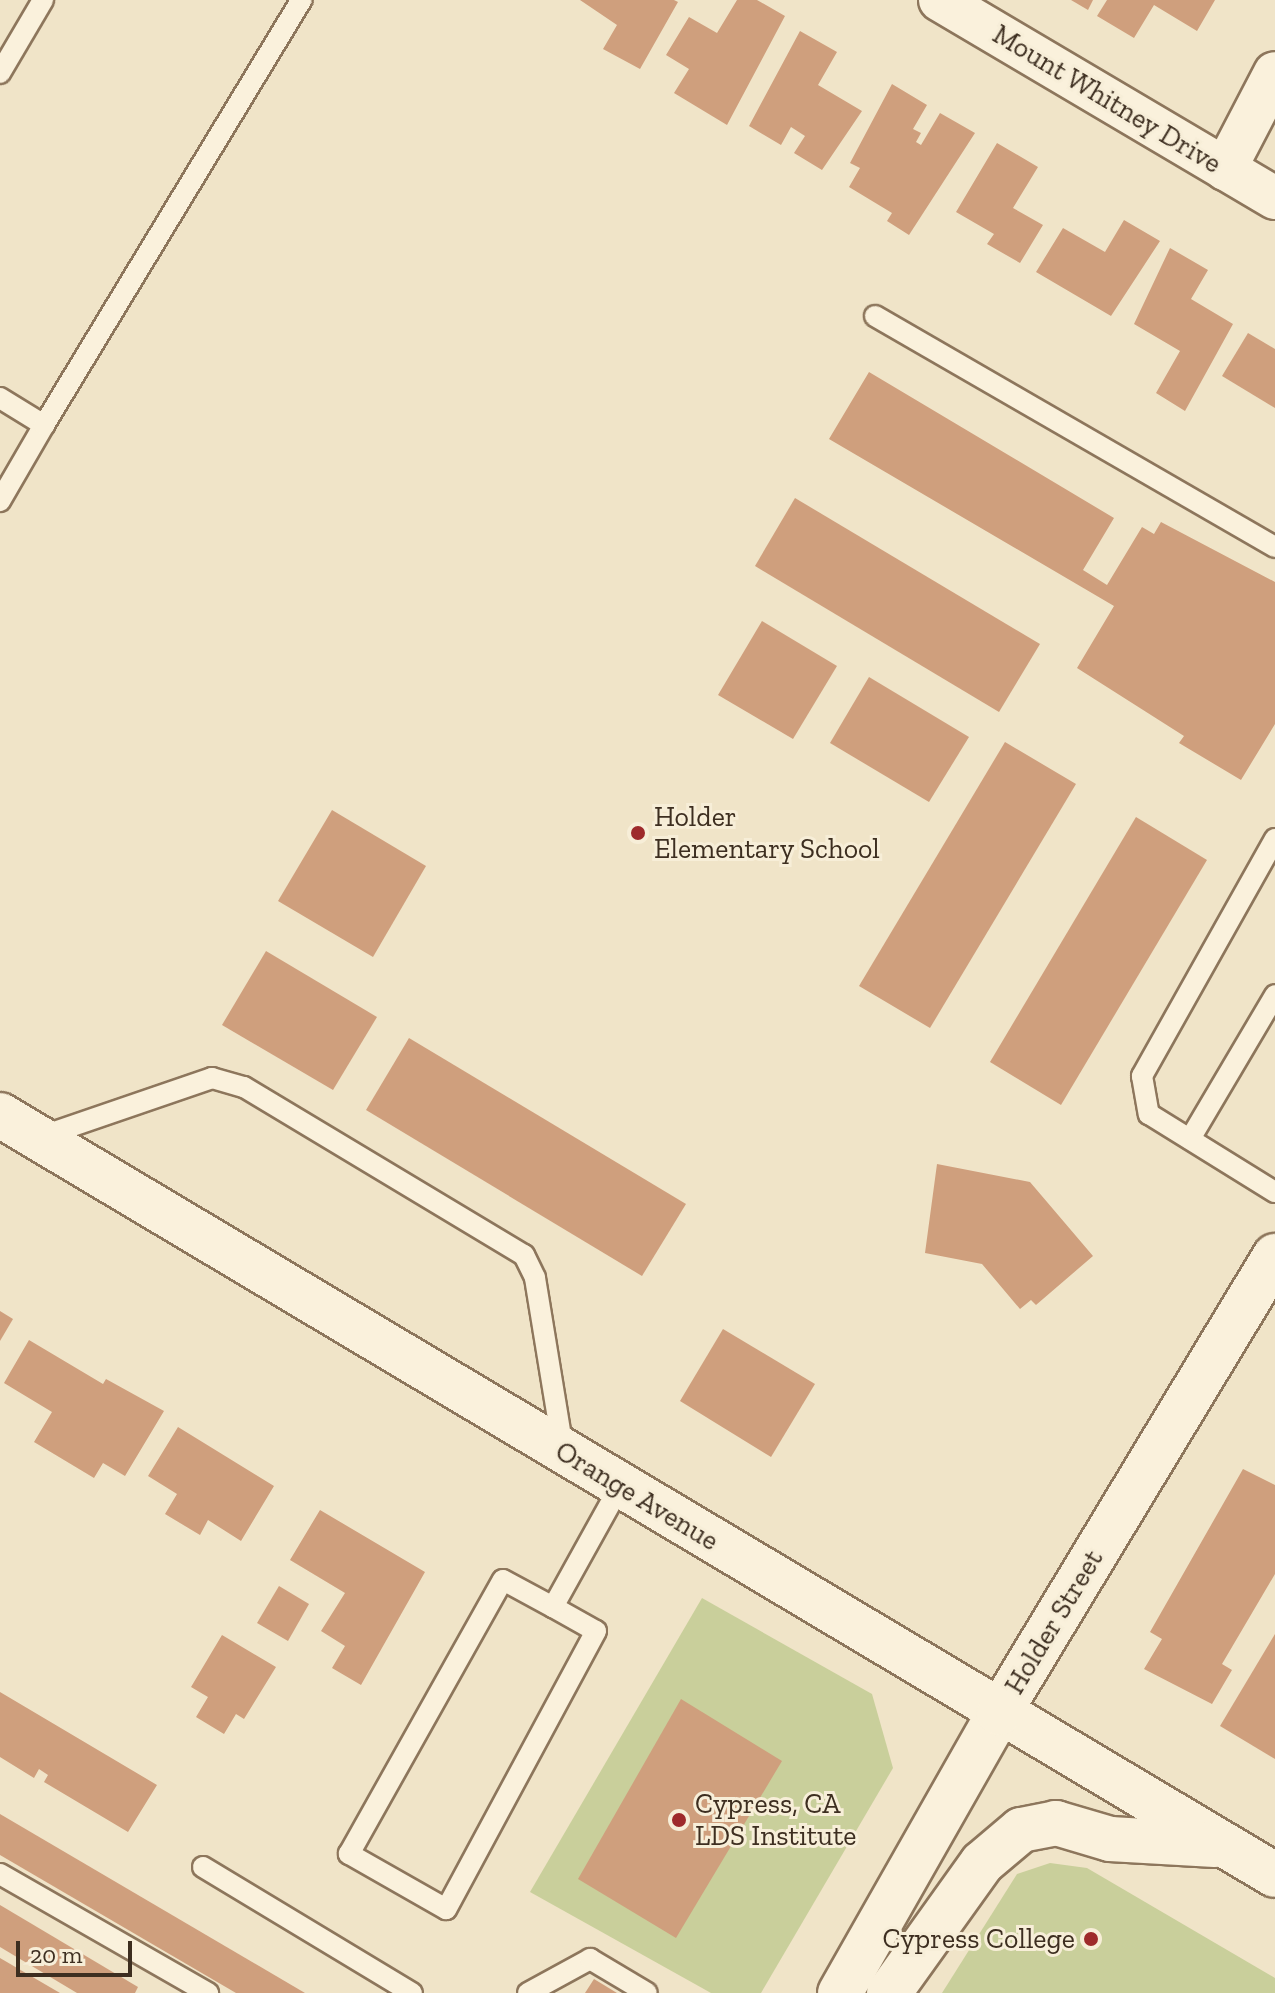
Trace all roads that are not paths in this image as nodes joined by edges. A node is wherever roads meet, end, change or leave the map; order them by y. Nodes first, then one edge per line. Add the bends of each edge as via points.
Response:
1 (43, 0) edge
2 (301, 0) edge
3 (940, 0) edge
4 (0, 73) edge
5 (1275, 73) edge
6 (1225, 169) junction
7 (1275, 198) edge
8 (875, 316) dead end
9 (0, 398) edge
10 (44, 425) junction
11 (0, 501) edge
12 (1275, 547) edge
13 (1275, 839) edge
14 (1275, 995) edge
15 (0, 1115) edge
16 (37, 1138) junction
17 (1190, 1139) junction
18 (1275, 1192) edge
19 (1275, 1256) edge
20 (564, 1453) junction
21 (620, 1486) junction
22 (553, 1607) junction
23 (999, 1713) junction
24 (1222, 1846) junction
25 (203, 1867) dead end
26 (0, 1874) edge
27 (1275, 1875) edge
28 (208, 1993) edge
29 (412, 1993) edge
30 (528, 1993) edge
31 (647, 1993) edge
32 (840, 1993) edge
33 (889, 1993) edge

1 - 4 lane
2 - 10 lane
3 - 6 street, Mount Whitney Drive
5 - 6 street
6 - 7 street, Mount Whitney Drive
8 - 12 lane
9 - 10 lane
10 - 11 lane
13 - 17 lane via 1142,1076 1149,1114
14 - 17 lane
15 - 16 main road, Orange Avenue
16 - 20 main road, Orange Avenue
16 - 20 lane via 212,1078 244,1087 524,1255 535,1278
17 - 18 lane
19 - 23 main road, Holder Street
20 - 21 main road, Orange Avenue
21 - 22 lane
21 - 23 main road, Orange Avenue
22 - 22 lane via 503,1580 349,1854 446,1909 596,1631
23 - 24 main road, Orange Avenue
23 - 32 main road, Holder Street
24 - 27 main road, Orange Avenue
24 - 33 main road via 1110,1839 1056,1823 1021,1830 982,1863
25 - 29 lane
26 - 28 lane
30 - 31 lane via 590,1959

